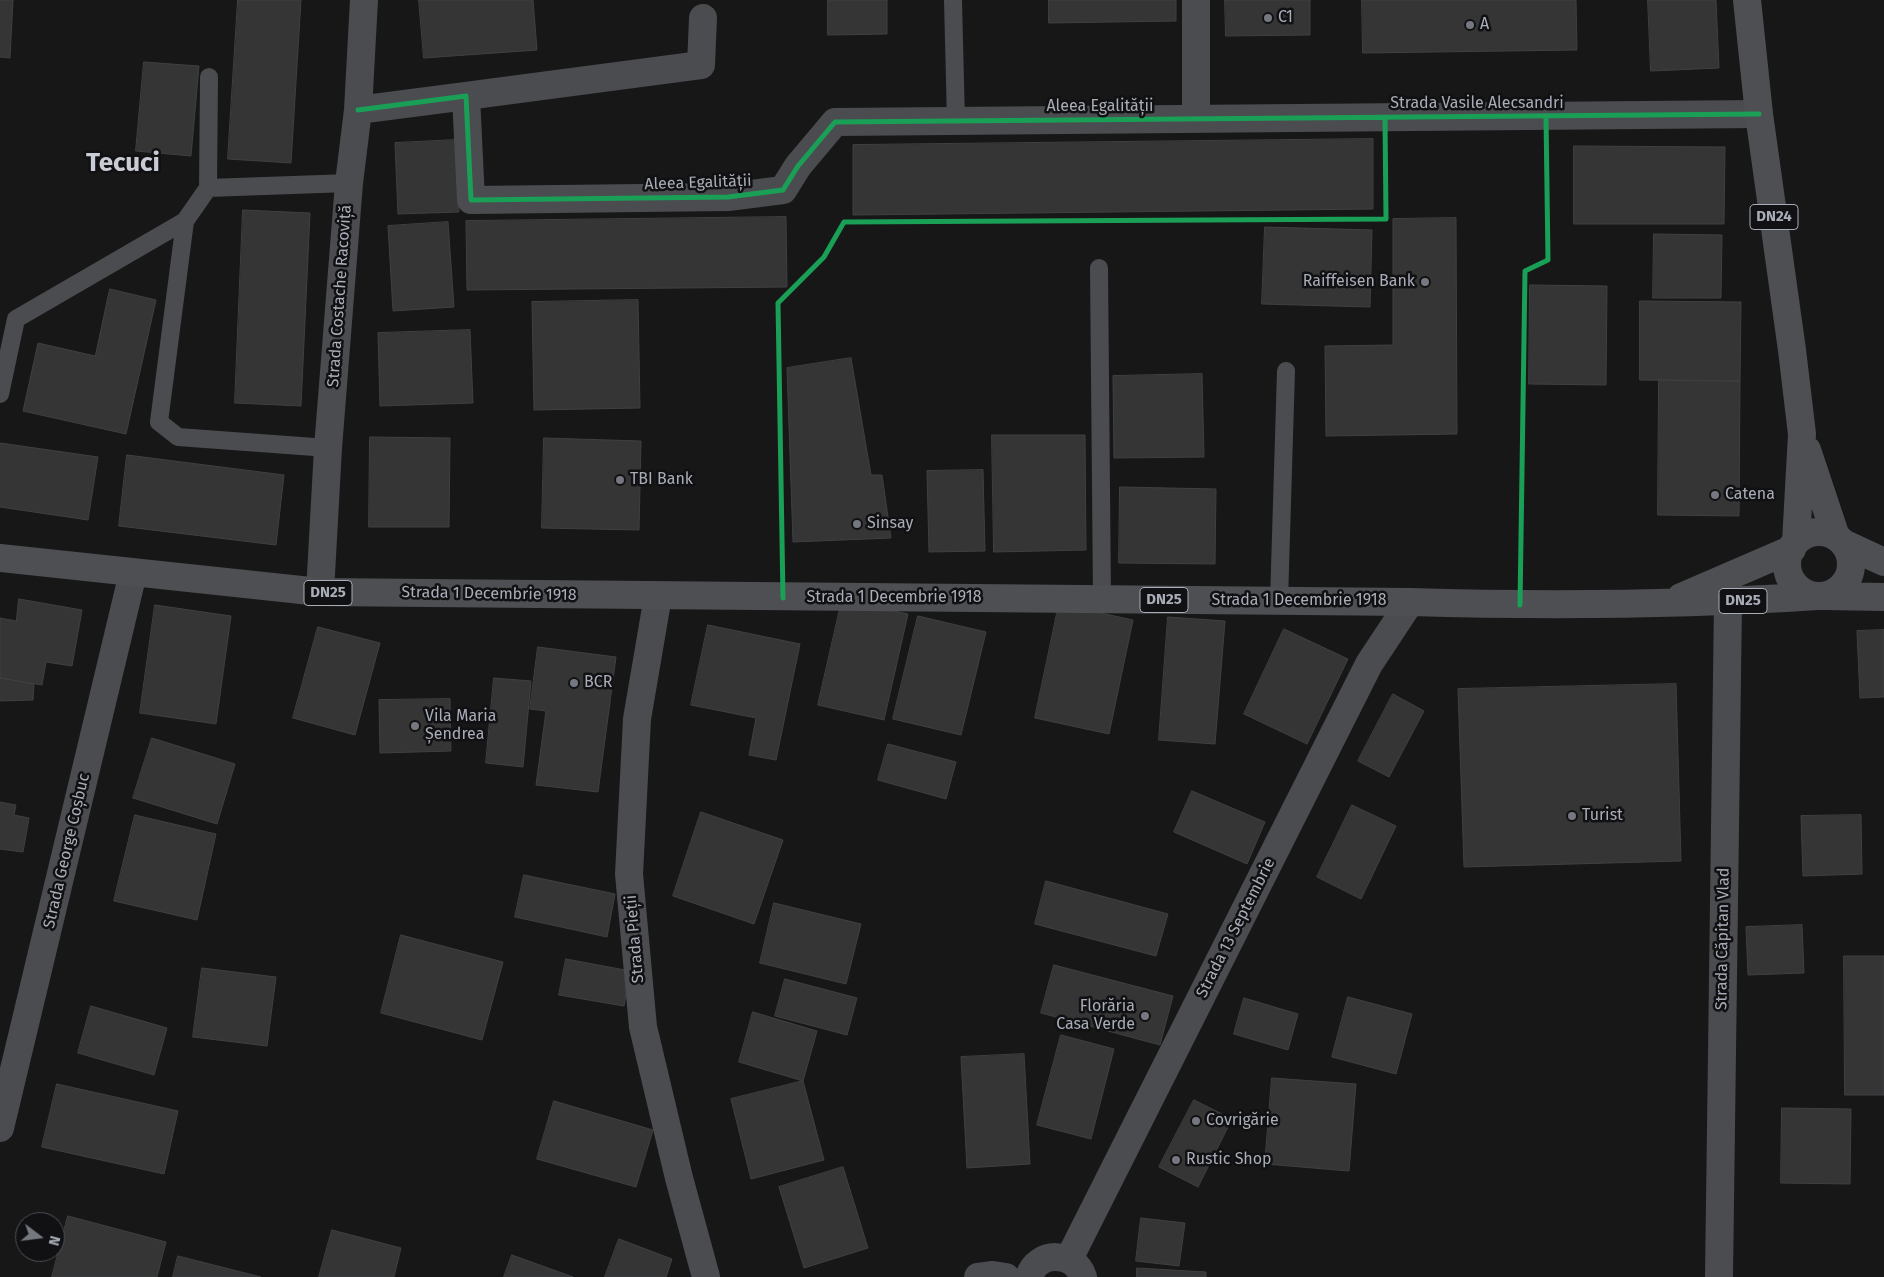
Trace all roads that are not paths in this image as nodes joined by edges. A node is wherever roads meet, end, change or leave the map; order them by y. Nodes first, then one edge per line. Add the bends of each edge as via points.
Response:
1 (364, 0) edge
2 (952, 0) edge
3 (1196, 0) edge
4 (1747, 0) edge
5 (703, 18) dead end
6 (209, 77) dead end
7 (466, 96) junction
8 (358, 110) junction
9 (1759, 114) junction
10 (1196, 119) junction
11 (956, 121) junction
12 (349, 183) junction
13 (208, 188) junction
14 (185, 221) junction
15 (1099, 268) dead end
16 (1286, 371) dead end
17 (0, 394) edge
18 (1802, 434) junction
19 (328, 448) junction
20 (1840, 540) junction
21 (1794, 545) junction
22 (0, 558) edge
23 (1884, 562) edge
24 (133, 573) junction
25 (320, 592) junction
26 (658, 596) junction
27 (1820, 596) junction
28 (1884, 597) edge
29 (1102, 600) junction
30 (1279, 601) junction
31 (1410, 602) junction
32 (1670, 602) junction
33 (1728, 602) junction
34 (0, 1128) edge
35 (1076, 1268) edge
36 (706, 1277) edge
37 (978, 1277) edge
38 (1006, 1277) edge
39 (1029, 1277) edge
40 (1719, 1277) edge

1 - 8 street, Strada Costache Racoviță
2 - 11 lane
3 - 10 street
4 - 9 main road, DN24
5 - 7 street via 701,66
6 - 13 lane
7 - 8 street
7 - 11 street, Aleea Egalității via 470,200 728,197 783,190 798,166 835,122
8 - 12 street, Strada Costache Racoviță
9 - 10 street, Strada Vasile Alecsandri
9 - 18 main road, DN24
10 - 11 street, Aleea Egalității
12 - 13 lane
12 - 19 street, Strada Costache Racoviță
13 - 14 lane
14 - 17 lane via 16,319
14 - 19 lane via 159,422 178,437
15 - 29 lane
16 - 30 lane
18 - 20 main road, DN24
18 - 21 main road, DN24
19 - 25 street, Strada Costache Racoviță
20 - 21 main road via 1827,533 1810,533
20 - 23 main road
20 - 27 main road via 1849,551 1851,561 1848,580 1841,588
21 - 27 main road via 1788,558 1791,579 1797,588
21 - 32 main road, Strada 1 Decembrie 1918 / DN25
22 - 24 main road, Strada 1 Decembrie 1918 / DN25
24 - 25 main road, Strada 1 Decembrie 1918 / DN25
24 - 34 street, Strada George Coșbuc
25 - 26 main road, Strada 1 Decembrie 1918 / DN25
26 - 29 main road, Strada 1 Decembrie 1918 / DN25
26 - 36 street, Strada Pieții via 637,719 629,874 643,1028
27 - 28 main road, Strada 1 Decembrie 1918
27 - 33 main road, Strada 1 Decembrie 1918 / DN25
29 - 30 main road, Strada 1 Decembrie 1918 / DN25
30 - 31 main road, Strada 1 Decembrie 1918 / DN25
31 - 32 main road, Strada 1 Decembrie 1918 / DN25 via 1520,605
31 - 35 street, Strada 13 Septembrie via 1369,664
32 - 33 main road, Strada 1 Decembrie 1918 / DN25
33 - 40 street, Strada Căpitan Vlad
35 - 39 street via 1060,1257 1051,1257 1042,1260
37 - 38 street

